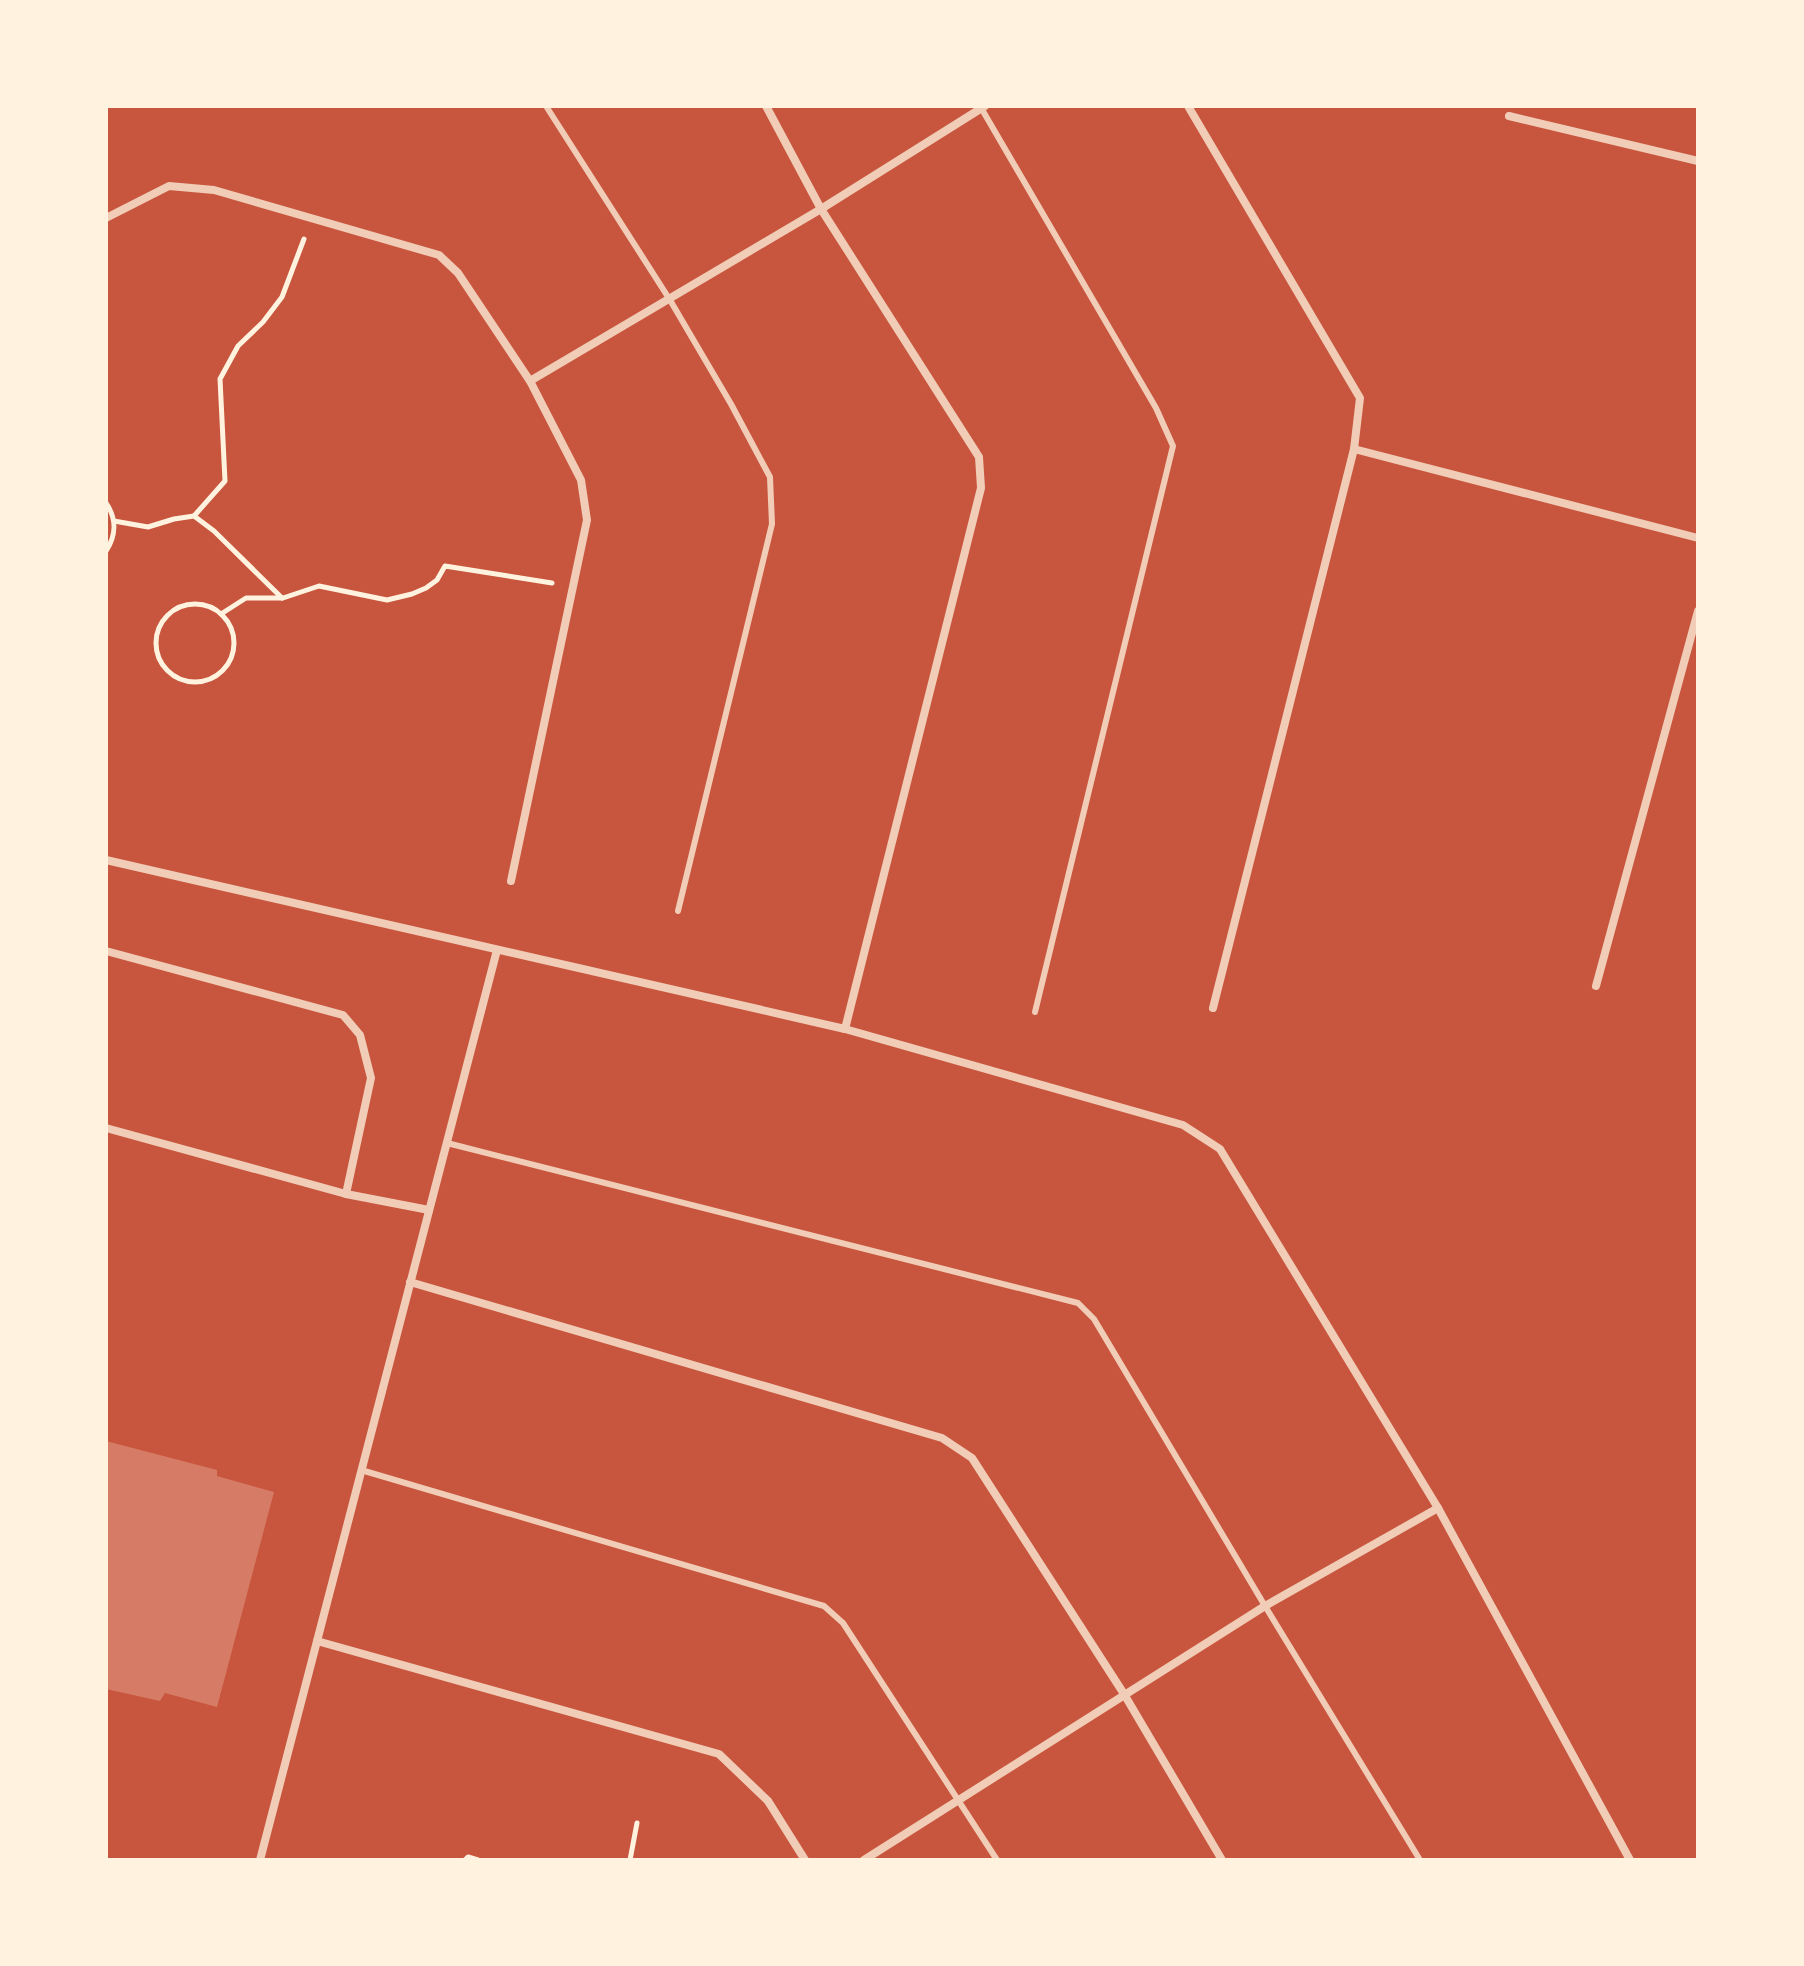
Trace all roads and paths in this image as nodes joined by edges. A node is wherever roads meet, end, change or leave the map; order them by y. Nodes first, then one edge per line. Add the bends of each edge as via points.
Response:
1 (546, 106) edge
2 (766, 106) edge
3 (1188, 106) edge
4 (982, 107) edge
5 (1509, 116) dead end
6 (1698, 161) edge
7 (821, 209) junction
8 (106, 218) edge
9 (312, 218) junction
10 (670, 300) junction
11 (530, 381) junction
12 (1354, 449) junction
13 (106, 503) edge
14 (194, 516) junction
15 (114, 521) junction
16 (1698, 538) edge
17 (106, 551) edge
18 (572, 587) junction
19 (283, 598) junction
20 (1698, 611) edge
21 (221, 614) junction
22 (106, 860) edge
23 (511, 881) dead end
24 (678, 911) dead end
25 (497, 950) junction
26 (106, 951) edge
27 (1596, 986) dead end
28 (1213, 1008) dead end
29 (1035, 1012) dead end
30 (845, 1029) junction
31 (106, 1128) edge
32 (447, 1143) junction
33 (346, 1194) junction
34 (429, 1210) junction
35 (410, 1282) junction
36 (361, 1470) junction
37 (1438, 1508) junction
38 (1265, 1606) junction
39 (317, 1641) junction
40 (1124, 1694) junction
41 (959, 1802) junction
42 (637, 1823) dead end
43 (260, 1860) edge
44 (465, 1860) edge
45 (478, 1860) edge
46 (630, 1860) edge
47 (805, 1860) edge
48 (864, 1860) edge
49 (997, 1860) edge
50 (1222, 1860) edge
51 (1420, 1860) edge
52 (1630, 1860) edge

1 - 10 lane
2 - 7 street
3 - 12 street via 1360,398
4 - 7 street
4 - 29 lane via 1173,446
5 - 6 street
7 - 10 street
7 - 30 street via 979,457 981,488
8 - 9 street via 169,186 214,190
9 - 11 street via 439,255 458,273
9 - 14 path via 282,297 238,346 220,379 225,481
10 - 11 street
10 - 24 lane via 770,477 772,524
11 - 18 street via 581,480 587,520
12 - 16 street
12 - 28 street
13 - 15 path
14 - 15 path via 148,527
14 - 19 path
15 - 17 path
18 - 19 path via 445,566 426,588 387,600 319,586
18 - 23 street
19 - 21 path via 246,598
20 - 27 street
21 - 21 path via 234,648 224,670 202,682 176,678 165,670 155,646 162,621 172,611 197,604
22 - 25 street
25 - 30 street
25 - 32 street
26 - 33 street via 343,1015 360,1035 371,1078
30 - 37 street via 1183,1125 1220,1149
31 - 33 street
32 - 34 street
32 - 38 lane via 1078,1303 1094,1319
33 - 34 street
34 - 35 street
35 - 36 street
35 - 40 street via 942,1438 972,1458
36 - 39 street
36 - 41 lane via 824,1606 843,1623
37 - 38 street
37 - 52 street
38 - 40 street
38 - 51 lane
39 - 43 street
39 - 47 street via 719,1754 768,1801
40 - 41 street
40 - 50 street
41 - 48 street
41 - 49 lane
42 - 46 path
44 - 45 path

